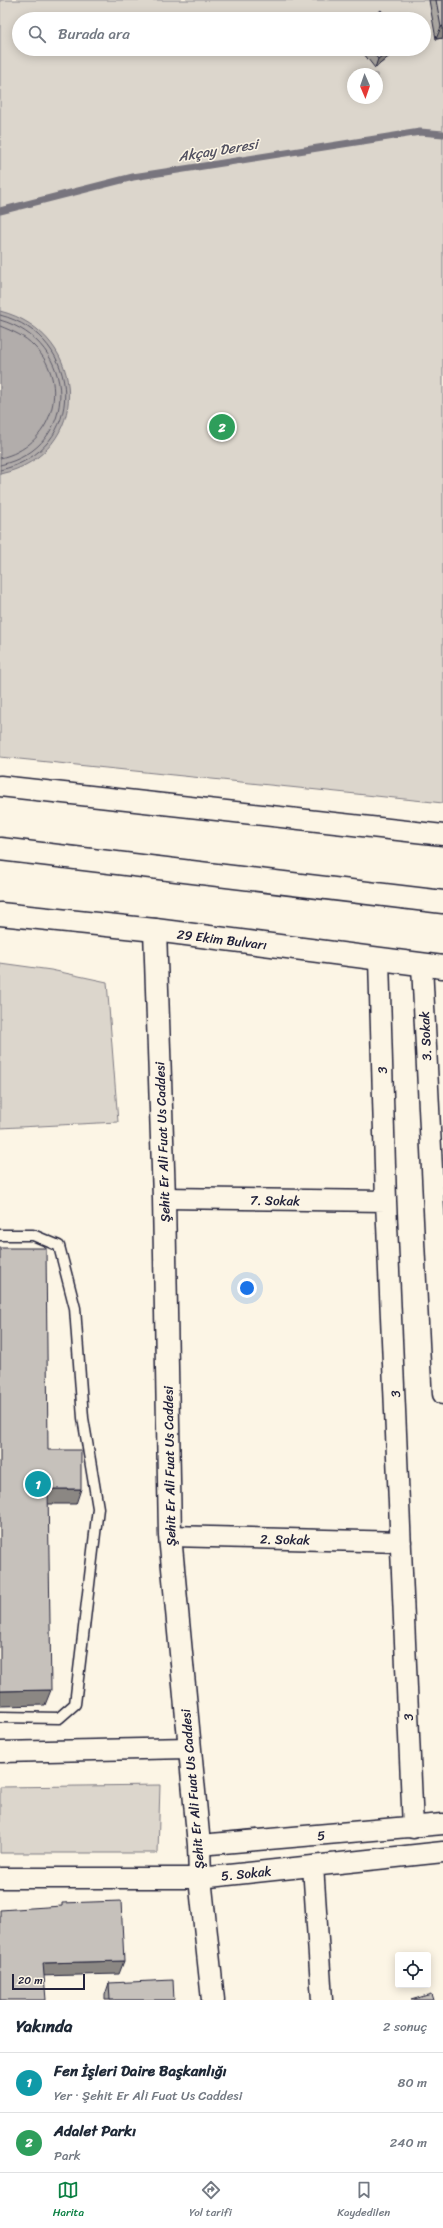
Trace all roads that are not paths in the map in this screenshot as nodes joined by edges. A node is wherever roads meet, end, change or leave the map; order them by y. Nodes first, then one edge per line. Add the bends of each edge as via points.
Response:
1 (0, 786) edge
2 (443, 835) edge
3 (0, 849) edge
4 (443, 902) edge
5 (0, 914) edge
6 (154, 930) junction
7 (379, 959) junction
8 (432, 966) edge
9 (164, 1198) junction
10 (386, 1201) junction
11 (438, 1207) edge
12 (0, 1235) edge
13 (443, 1394) edge
14 (170, 1536) junction
15 (401, 1542) junction
16 (0, 1717) edge
17 (189, 1748) junction
18 (0, 1752) edge
19 (443, 1824) edge
20 (413, 1828) junction
21 (199, 1845) junction
22 (443, 1852) edge
23 (313, 1866) junction
24 (0, 1878) edge
25 (200, 1878) junction
26 (213, 2000) edge
27 (322, 2000) edge

1 - 2 street
3 - 4 street
5 - 6 street, 29 Ekim Bulvarı
6 - 7 street, 29 Ekim Bulvarı
6 - 9 street, Şehit Er Ali Fuat Us Caddesi
7 - 8 street, 29 Ekim Bulvarı
7 - 10 street, 3
8 - 11 street, 3. Sokak
9 - 10 street, 7. Sokak
9 - 14 street, Şehit Er Ali Fuat Us Caddesi
10 - 15 street, 3
11 - 13 street, 3. Sokak
12 - 16 lane via 33,1235 59,1246 75,1308 83,1418 98,1508 75,1704 59,1718
14 - 15 street, 2. Sokak
14 - 17 street, Şehit Er Ali Fuat Us Caddesi
15 - 20 street, 3
17 - 18 street
17 - 21 street, Şehit Er Ali Fuat Us Caddesi
19 - 20 street, 5
20 - 21 street, 5
21 - 25 street, Şehit Er Ali Fuat Us Caddesi
22 - 23 street, 5. Sokak
23 - 25 street, 5. Sokak
23 - 27 street
24 - 25 street, 5. Sokak
25 - 26 street, Şehit Er Ali Fuat Us Caddesi

